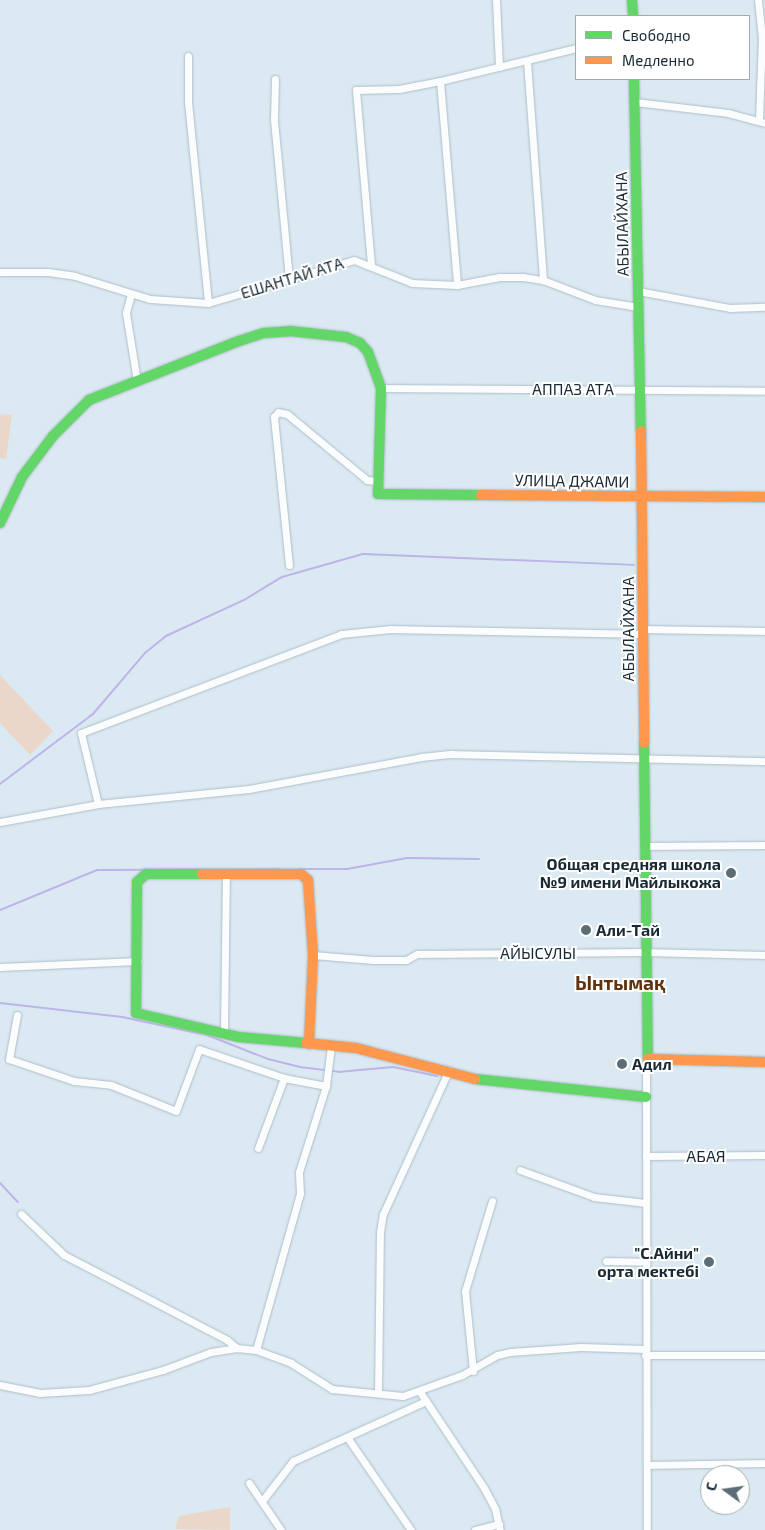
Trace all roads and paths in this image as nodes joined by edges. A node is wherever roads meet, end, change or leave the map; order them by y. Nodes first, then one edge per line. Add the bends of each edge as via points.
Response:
1 (496, 0) edge
2 (632, 0) edge
3 (758, 0) edge
4 (633, 15) edge
5 (575, 48) edge
6 (188, 56) dead end
7 (527, 61) junction
8 (499, 67) junction
9 (275, 79) dead end
10 (634, 80) edge
11 (440, 81) junction
12 (635, 102) junction
13 (762, 122) edge
14 (371, 265) junction
15 (0, 272) edge
16 (289, 278) junction
17 (543, 280) junction
18 (458, 285) junction
19 (638, 292) junction
20 (131, 294) junction
21 (208, 303) junction
22 (638, 307) junction
23 (765, 307) edge
24 (137, 381) junction
25 (381, 388) junction
26 (640, 390) junction
27 (765, 391) edge
28 (376, 481) junction
29 (642, 496) junction
30 (765, 497) edge
31 (0, 523) edge
32 (289, 565) dead end
33 (765, 631) edge
34 (643, 632) junction
35 (643, 760) junction
36 (765, 761) edge
37 (98, 804) junction
38 (0, 822) edge
39 (765, 844) edge
40 (644, 846) junction
41 (226, 875) junction
42 (645, 952) junction
43 (313, 955) junction
44 (765, 955) edge
45 (138, 961) junction
46 (0, 967) edge
47 (16, 1015) dead end
48 (224, 1032) junction
49 (309, 1044) junction
50 (331, 1046) junction
51 (646, 1059) junction
52 (765, 1062) edge
53 (449, 1070) junction
54 (284, 1078) junction
55 (326, 1086) junction
56 (646, 1097) junction
57 (258, 1148) dead end
58 (646, 1156) junction
59 (765, 1156) edge
60 (520, 1170) dead end
61 (492, 1201) dead end
62 (646, 1203) junction
63 (21, 1214) dead end
64 (606, 1261) dead end
65 (646, 1262) junction
66 (237, 1348) junction
67 (256, 1350) junction
68 (645, 1352) junction
69 (765, 1355) edge
70 (472, 1371) junction
71 (0, 1385) edge
72 (378, 1392) junction
73 (420, 1392) junction
74 (426, 1400) junction
75 (347, 1438) junction
76 (765, 1463) edge
77 (647, 1464) junction
78 (249, 1483) dead end
79 (262, 1501) junction
80 (500, 1527) edge
81 (281, 1530) edge
82 (411, 1530) edge
83 (475, 1530) edge
84 (646, 1530) edge

1 - 8 street
2 - 4 street
3 - 13 street via 762,37
5 - 7 street
6 - 21 street via 188,102
7 - 8 street
7 - 17 street
8 - 11 street
9 - 16 street via 274,120
10 - 12 street, АБЫЛАЙХАНА
11 - 14 street via 399,89 356,90
11 - 18 street
12 - 13 street via 728,113
12 - 19 street, АБЫЛАЙХАНА
14 - 16 street, ЕШАНТАЙ АТА via 354,260
14 - 18 street, ЕШАНТАЙ АТА via 412,283
15 - 20 street, ЕШАНТАЙ АТА via 48,272
16 - 21 street, ЕШАНТАЙ АТА
17 - 18 street, ЕШАНТАЙ АТА via 500,277
17 - 22 street, ЕШАНТАЙ АТА via 595,300
19 - 22 street, АБЫЛАЙХАНА
19 - 23 street via 730,308
20 - 21 street, ЕШАНТАЙ АТА via 182,304
20 - 24 street via 126,314
22 - 26 street, АБЫЛАЙХАНА
24 - 25 street via 264,333 308,331 346,337 360,343 368,352
24 - 31 street via 90,400 76,410 22,477
25 - 26 street, АППАЗ АТА
25 - 28 street
26 - 27 street, АППАЗ АТА
26 - 29 street, АБЫЛАЙХАНА
28 - 29 street, УЛИЦА ДЖАМИ via 378,494
28 - 32 street via 366,480 287,414 278,412 274,417
29 - 30 street, УЛИЦА ДЖАМИ
29 - 34 street, АБЫЛАЙХАНА
33 - 34 street
34 - 35 street, АБЫЛАЙХАНА
34 - 37 street via 391,629 341,634 81,733
35 - 36 street
35 - 37 street via 460,755 421,757 249,789
35 - 40 street, АБЫЛАЙХАНА
37 - 38 street
39 - 40 street
40 - 42 street, АБЫЛАЙХАНА
41 - 43 street via 301,874 308,880
41 - 45 street via 146,874 137,882
41 - 48 street
42 - 43 street, АЙЫСУЛЫ via 418,954 406,960
42 - 44 street, АЙЫСУЛЫ
42 - 51 street, АБЫЛАЙХАНА
43 - 49 street
45 - 46 street
45 - 48 street via 136,1013
47 - 54 street via 9,1059 74,1081 111,1085 176,1111 199,1049
48 - 49 street via 239,1037
49 - 50 street
50 - 53 street via 356,1048
50 - 55 street
51 - 52 street
51 - 56 street
53 - 56 street via 477,1080
53 - 72 street via 383,1214
54 - 55 street
54 - 57 street
55 - 67 street via 299,1172 300,1193
56 - 58 street
58 - 59 street, АБАЯ
58 - 62 street
60 - 62 street via 594,1197
61 - 70 street via 465,1291
62 - 65 street
63 - 66 street via 64,1255
64 - 65 street
65 - 68 street
66 - 67 street
66 - 71 street via 211,1352 163,1370 89,1390 40,1393
67 - 72 street via 291,1363 332,1389
68 - 69 street
68 - 70 street via 581,1347 510,1352 490,1358
68 - 77 street
70 - 73 street
72 - 73 street via 403,1396
73 - 74 street
74 - 75 street
74 - 80 street via 484,1488
75 - 79 street via 293,1461
75 - 82 street
76 - 77 street
77 - 84 street
78 - 79 street
79 - 81 street
80 - 83 street

